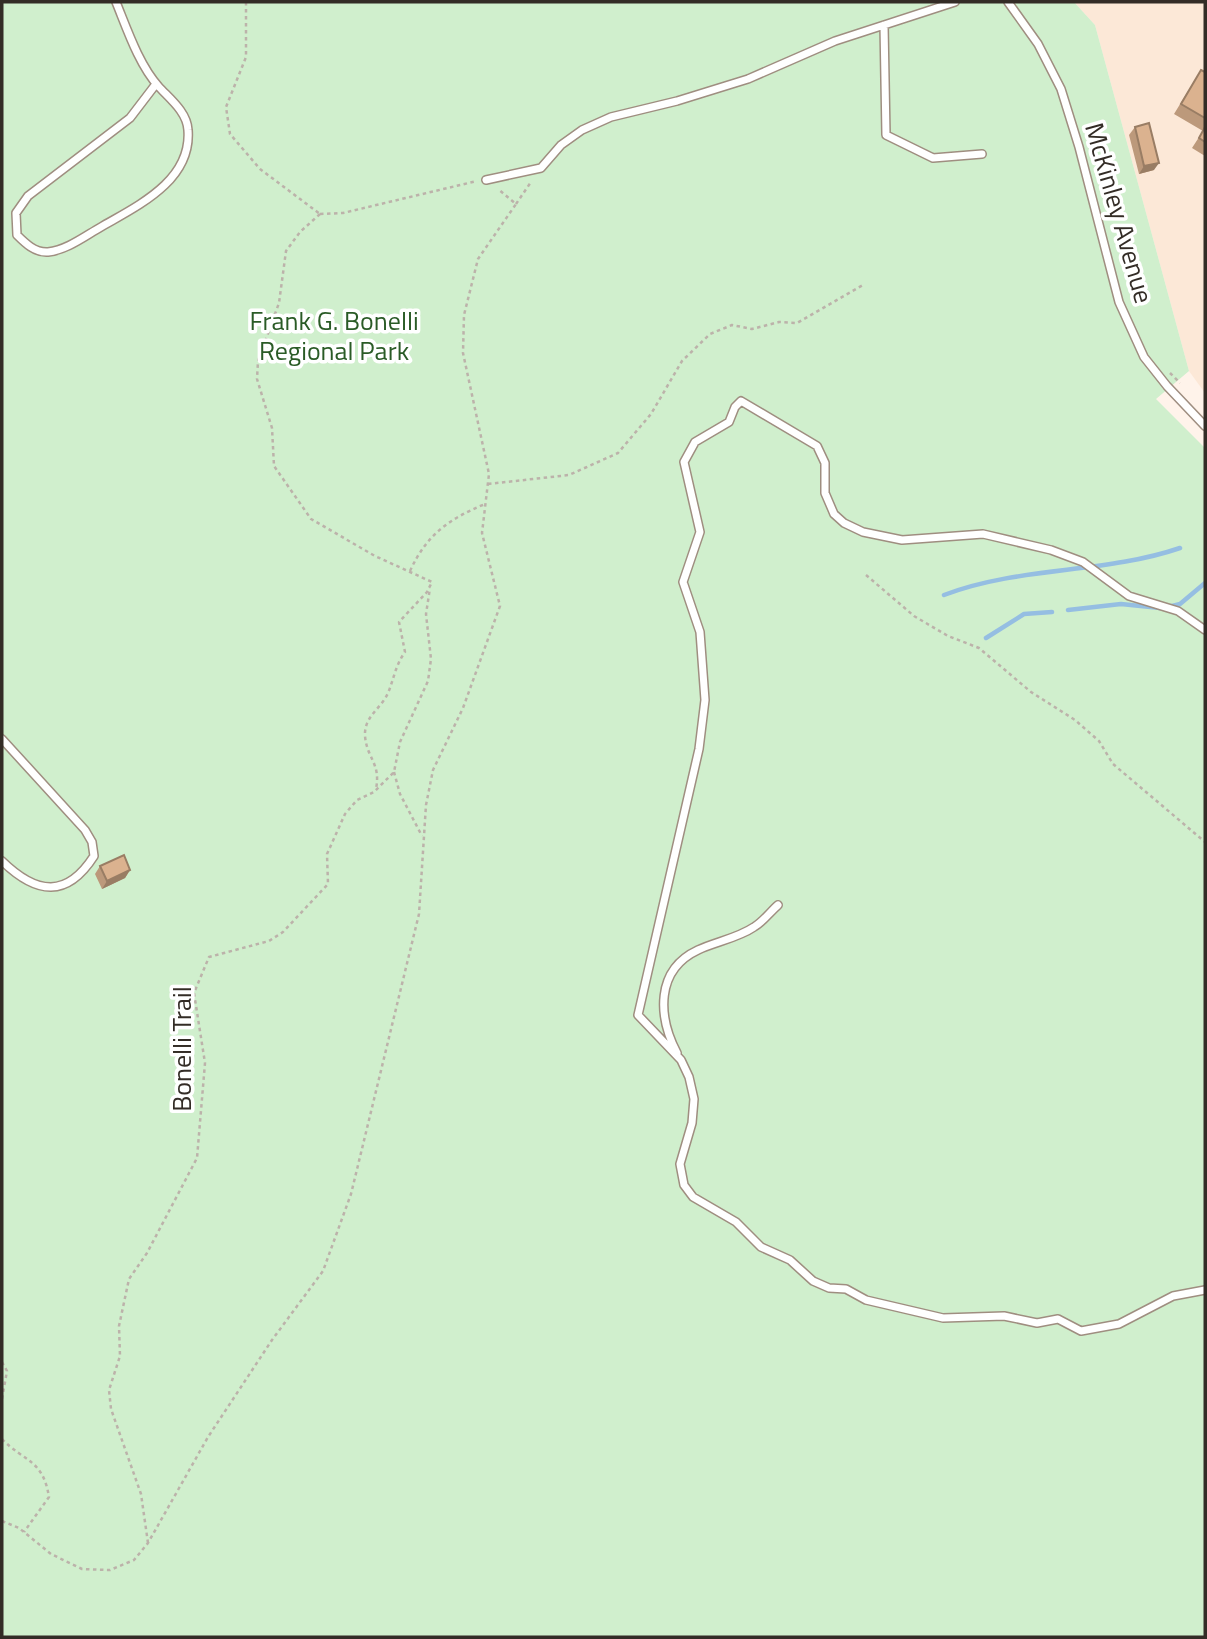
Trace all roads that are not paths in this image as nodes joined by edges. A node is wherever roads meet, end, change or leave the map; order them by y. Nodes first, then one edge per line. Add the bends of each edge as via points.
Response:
1 (116, 2) edge
2 (955, 2) edge
3 (1009, 2) edge
4 (884, 24) junction
5 (156, 84) junction
6 (982, 154) dead end
7 (486, 180) road end
8 (1205, 426) edge
9 (1205, 630) edge
10 (2, 739) edge
11 (2, 861) edge
12 (778, 905) dead end
13 (681, 1060) junction
14 (1205, 1290) edge

1 - 5 lane
2 - 4 lane
3 - 8 lane, McKinley Avenue via 1061,89 1119,302 1144,357
4 - 6 lane via 886,135 933,158
4 - 7 lane via 748,79 611,117 561,145 541,168
5 - 5 lane via 130,118 28,196 16,213 17,234 28,246 46,252 66,247 156,195 175,174 187,148 188,128 180,108
9 - 13 lane via 1178,611 1129,596 1083,562 1051,550 983,534 902,540 844,523 834,514 825,493 825,463 817,446 741,401 729,422 695,442 684,462 700,532 683,582 700,632 705,700 699,750 638,1015
10 - 11 lane via 85,830 94,856 76,881 59,887 26,880
12 - 13 lane via 753,928 681,959 671,973 662,1008
13 - 14 lane via 694,1099 680,1164 684,1185 693,1197 736,1222 761,1247 790,1260 813,1281 846,1289 866,1300 943,1318 1004,1316 1037,1323 1058,1319 1081,1331 1119,1324 1173,1296

